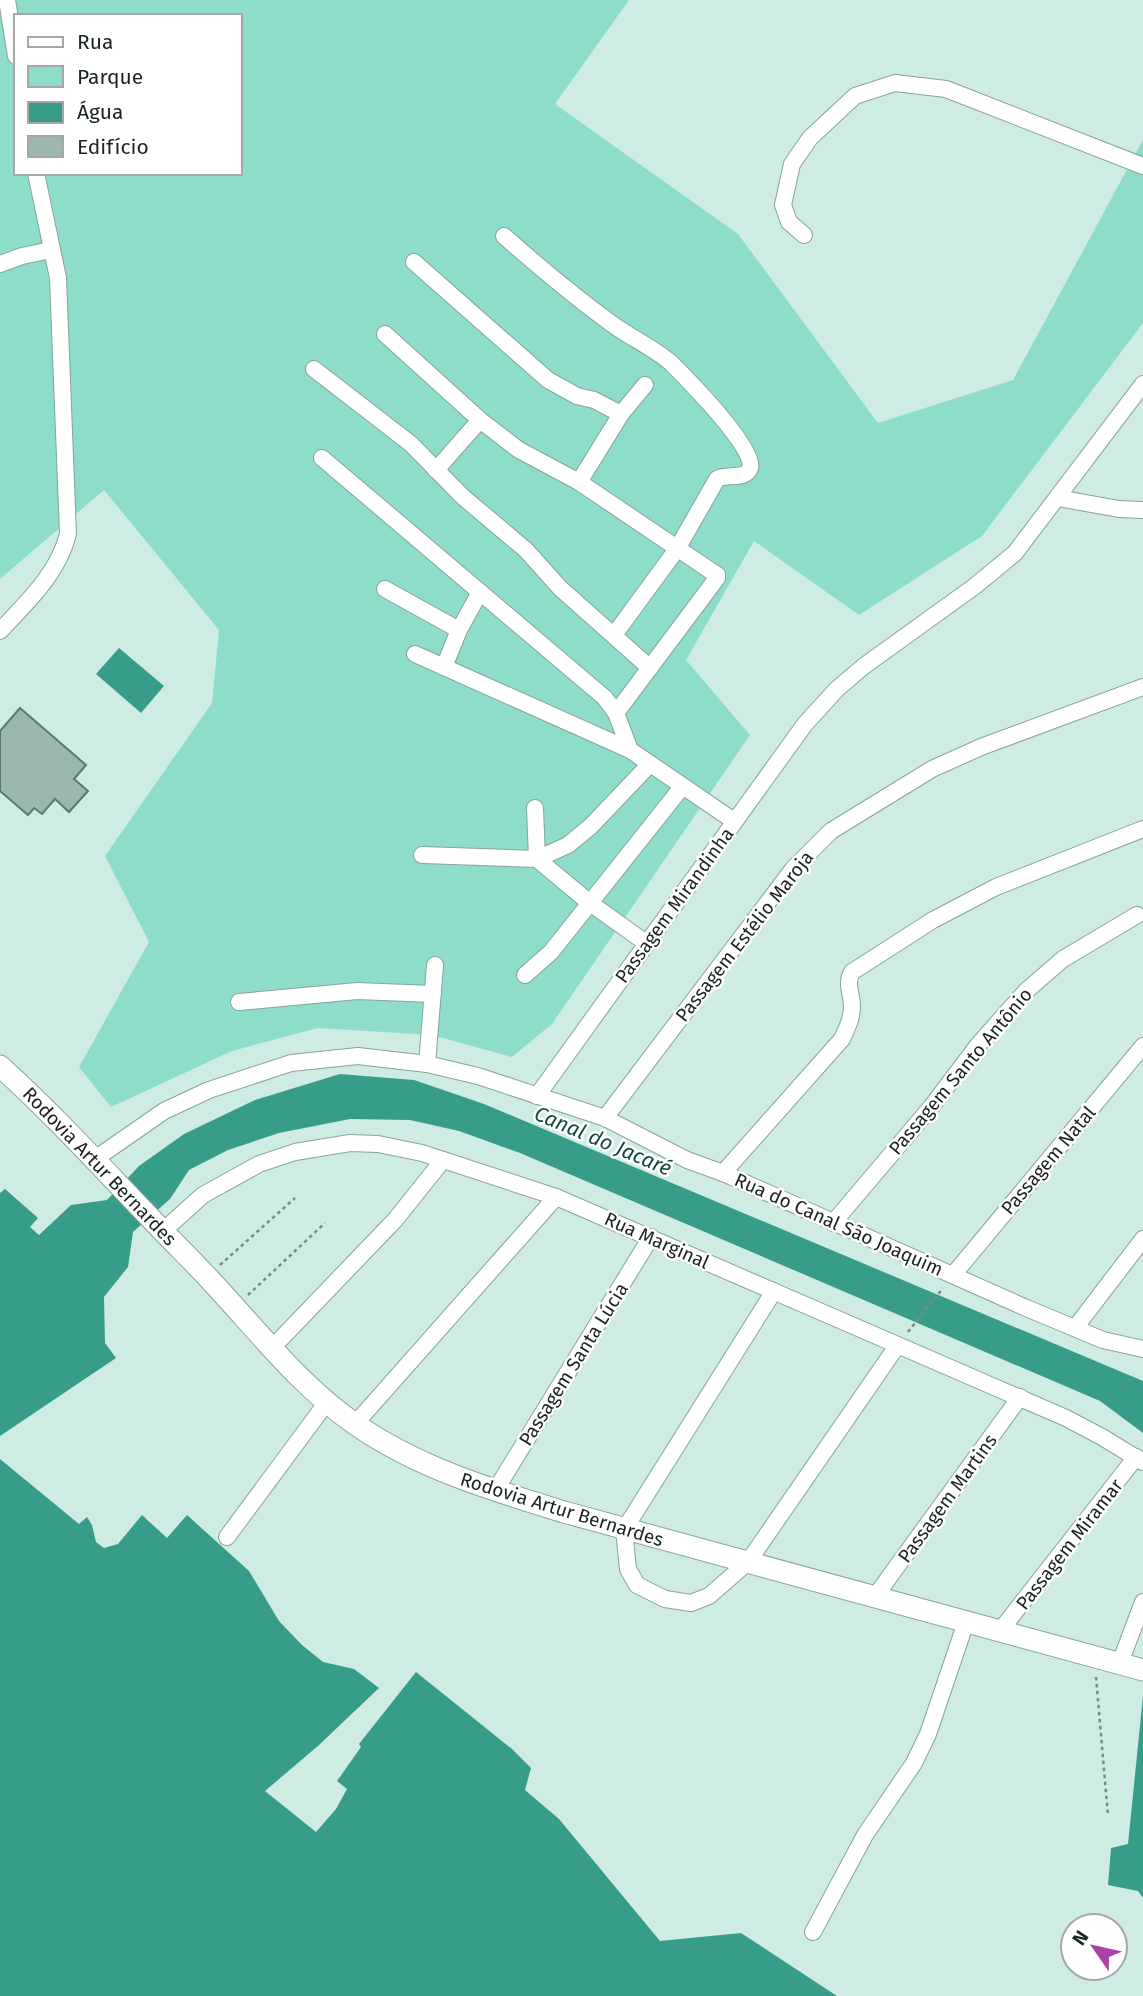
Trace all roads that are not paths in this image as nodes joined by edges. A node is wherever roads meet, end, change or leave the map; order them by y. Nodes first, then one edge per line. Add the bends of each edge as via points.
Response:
1 (7, 0) edge
2 (14, 44) edge
3 (1143, 166) edge
4 (36, 175) edge
5 (804, 235) dead end
6 (504, 236) dead end
7 (51, 250) junction
8 (414, 262) dead end
9 (0, 264) edge
10 (385, 334) dead end
11 (314, 369) dead end
12 (1143, 384) edge
13 (645, 385) dead end
14 (621, 414) junction
15 (480, 420) junction
16 (322, 458) dead end
17 (436, 470) junction
18 (579, 482) junction
19 (1058, 498) junction
20 (1143, 510) edge
21 (677, 550) junction
22 (385, 589) dead end
23 (480, 592) junction
24 (459, 630) junction
25 (0, 631) edge
26 (614, 635) junction
27 (415, 654) dead end
28 (444, 667) junction
29 (650, 667) junction
30 (1143, 687) edge
31 (616, 713) junction
32 (630, 750) junction
33 (650, 764) junction
34 (682, 787) junction
35 (535, 808) dead end
36 (734, 821) junction
37 (1143, 829) edge
38 (422, 855) dead end
39 (537, 859) junction
40 (590, 903) junction
41 (1137, 915) dead end
42 (646, 943) junction
43 (435, 965) dead end
44 (525, 975) dead end
45 (433, 994) junction
46 (239, 1002) dead end
47 (1143, 1046) edge
48 (427, 1064) junction
49 (1, 1069) edge
50 (537, 1096) junction
51 (605, 1118) junction
52 (443, 1160) junction
53 (100, 1165) junction
54 (723, 1173) junction
55 (556, 1197) junction
56 (833, 1223) junction
57 (159, 1228) junction
58 (651, 1237) junction
59 (1143, 1239) edge
60 (951, 1278) junction
61 (774, 1292) junction
62 (1075, 1328) junction
63 (900, 1342) junction
64 (272, 1348) junction
65 (1143, 1349) edge
66 (1020, 1397) junction
67 (327, 1402) junction
68 (355, 1424) junction
69 (1140, 1460) edge
70 (495, 1491) junction
71 (624, 1530) junction
72 (227, 1537) dead end
73 (748, 1562) junction
74 (874, 1598) junction
75 (1143, 1602) edge
76 (966, 1622) junction
77 (1000, 1631) junction
78 (1133, 1667) edge
79 (813, 1932) dead end

1 - 2 street
3 - 5 street via 946,89 895,83 855,96 810,138 792,164 783,205 789,222
4 - 7 street
6 - 21 street via 571,294 669,361 750,456 751,467 740,476 717,479
7 - 9 street
7 - 25 street via 58,278 68,534 54,569
8 - 14 street via 548,380
10 - 15 street
11 - 17 street via 411,444
12 - 19 street, Passagem Mirandinha
13 - 14 street
14 - 18 street
15 - 17 street
15 - 18 street via 519,450
16 - 23 street
17 - 26 street
18 - 21 street
19 - 20 street
19 - 36 street, Passagem Mirandinha via 1007,560 837,690 805,724
21 - 26 street
21 - 29 street via 717,578
22 - 24 street
23 - 24 street
23 - 31 street via 605,698
24 - 28 street
26 - 29 street
27 - 28 street
28 - 32 street
29 - 31 street
30 - 51 street, Passagem Estélio Maroja via 968,752 831,831 793,869
31 - 32 street
32 - 33 street
33 - 34 street
33 - 39 street via 591,826 568,845
34 - 36 street
34 - 40 street
35 - 39 street
36 - 42 street, Passagem Mirandinha
37 - 54 street via 996,887 933,920 852,972 848,982 851,1015 842,1040
38 - 39 street
39 - 40 street
40 - 42 street
40 - 44 street via 551,952
41 - 56 street, Passagem Santo Antônio via 1063,959 1026,990
42 - 50 street, Passagem Mirandinha
43 - 45 street
45 - 46 street via 357,991
45 - 48 street
47 - 60 street, Passagem Natal
48 - 50 street
48 - 53 street via 358,1056 263,1070 182,1101
49 - 53 main road, Rodovia Artur Bernardes
50 - 51 street, Rua do Canal São Joaquim
51 - 54 street, Rua do Canal São Joaquim
52 - 55 street, Rua Marginal
52 - 57 street, Rua Marginal via 379,1144 350,1143 295,1152 219,1185
52 - 64 street via 395,1220
53 - 57 main road, Rodovia Artur Bernardes
54 - 56 street, Rua do Canal São Joaquim
55 - 58 street, Rua Marginal
55 - 68 street
56 - 60 street, Rua do Canal São Joaquim
57 - 64 main road, Rodovia Artur Bernardes
58 - 61 street, Rua Marginal
58 - 70 street, Passagem Santa Lúcia
59 - 62 street
60 - 62 street, Rua do Canal São Joaquim
61 - 63 street, Rua Marginal
61 - 71 street
62 - 65 street, Rua do Canal São Joaquim
63 - 66 street, Rua Marginal
63 - 73 street
64 - 67 main road, Rodovia Artur Bernardes
66 - 69 street, Rua Marginal
66 - 74 street, Passagem Martins
67 - 68 main road, Rodovia Artur Bernardes
67 - 72 street
68 - 70 main road, Rodovia Artur Bernardes via 450,1475
69 - 77 street, Passagem Miramar
70 - 71 main road, Rodovia Artur Bernardes
71 - 73 main road, Rodovia Artur Bernardes
71 - 73 street via 628,1569 637,1585 665,1599 691,1603 709,1596
73 - 74 main road, Rodovia Artur Bernardes
74 - 76 main road, Rodovia Artur Bernardes
75 - 78 street
76 - 77 main road, Rodovia Artur Bernardes
76 - 79 street via 914,1763 865,1835
77 - 78 main road, Rodovia Artur Bernardes

